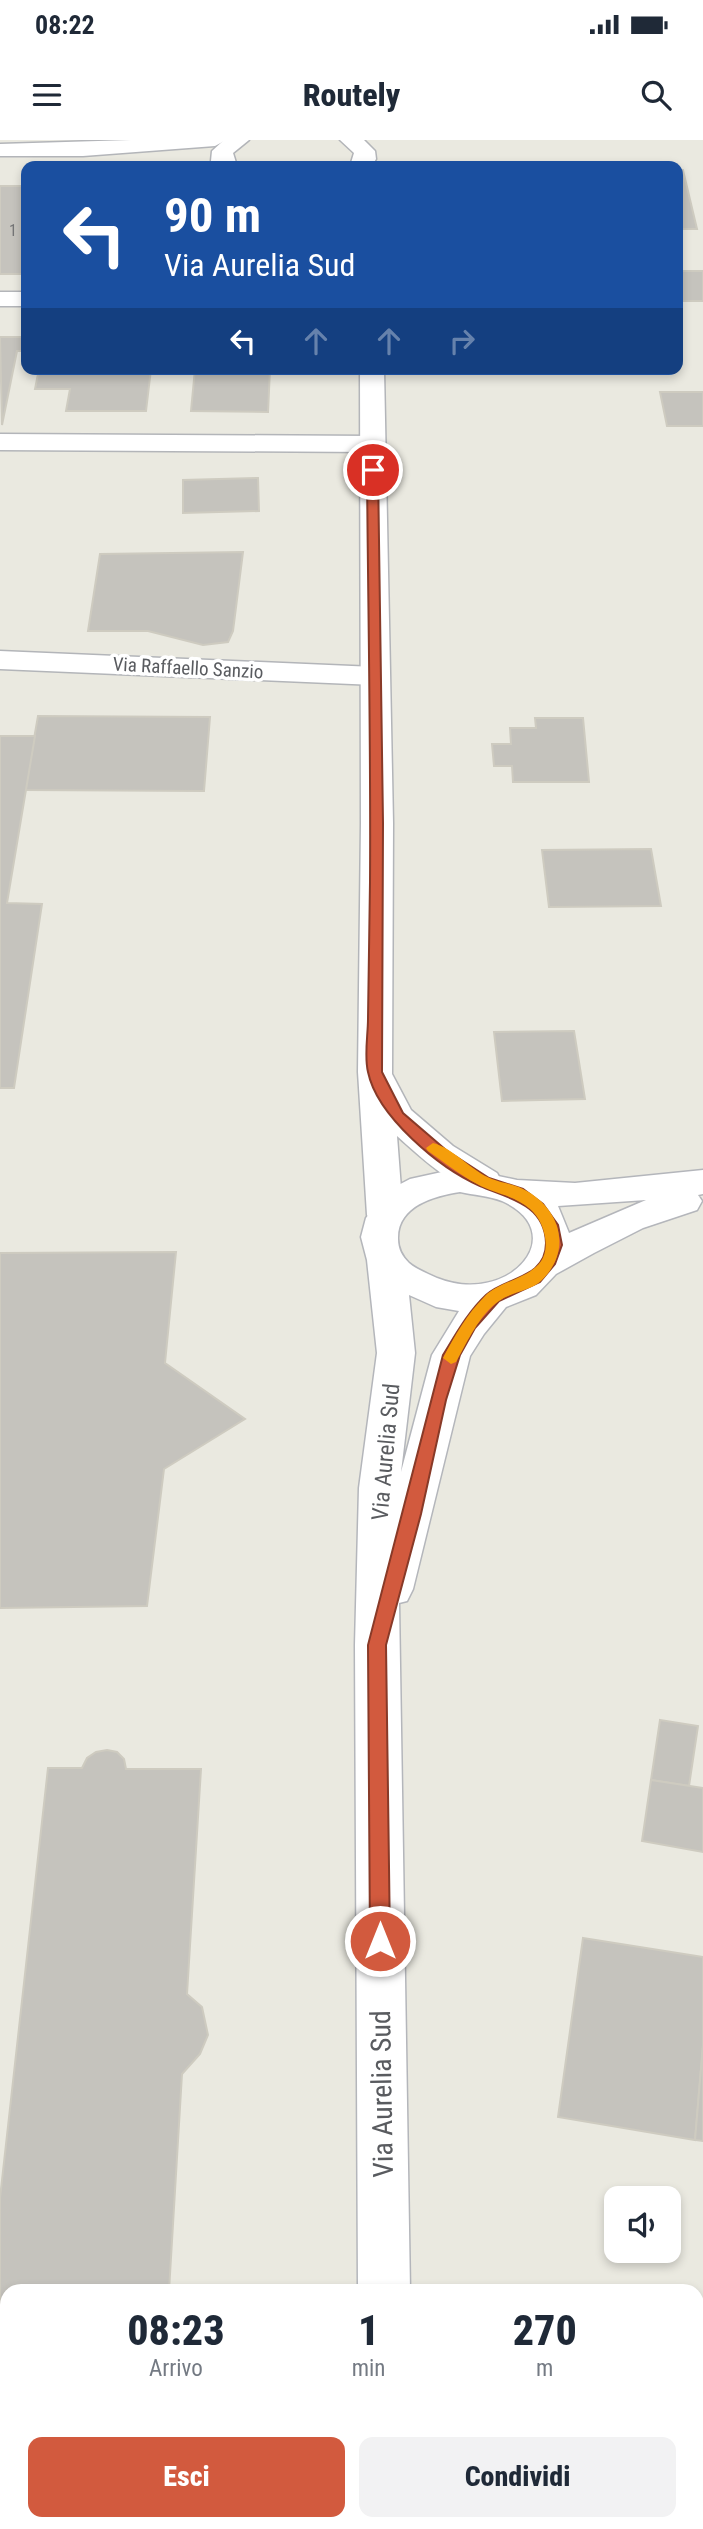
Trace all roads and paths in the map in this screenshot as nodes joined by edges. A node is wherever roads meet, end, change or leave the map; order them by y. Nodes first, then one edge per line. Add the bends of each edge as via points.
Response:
1 (215, 140) edge
2 (238, 140) edge
3 (0, 150) edge
4 (83, 150) junction
5 (168, 161) edge
6 (222, 161) edge
7 (0, 299) edge
8 (21, 299) edge
9 (372, 375) edge
10 (0, 442) edge
11 (372, 444) junction
12 (0, 660) edge
13 (375, 676) junction
14 (375, 1072) junction
15 (703, 1182) edge
16 (501, 1187) junction
17 (703, 1196) edge
18 (385, 1215) junction
19 (386, 1260) junction
20 (547, 1264) junction
21 (493, 1297) junction
22 (377, 1645) junction
23 (384, 2284) edge

1 - 4 street
2 - 6 street via 223,151
3 - 4 street
4 - 5 street
7 - 8 street
9 - 11 street, Via Aurelia Sud
10 - 11 street
11 - 13 street, Via Aurelia Sud
12 - 13 street, Via Raffaello Sanzio
13 - 14 street, Via Aurelia Sud
14 - 16 street, Via Aurelia Sud via 397,1116 440,1154
14 - 18 street, Via Aurelia Sud
15 - 16 street via 575,1195
16 - 18 street via 436,1183 398,1201
16 - 20 street, Via Aurelia Sud via 538,1207 550,1225 554,1245
17 - 20 street via 638,1214
18 - 19 street, Via Aurelia Sud via 380,1245
19 - 21 street, Via Aurelia Sud via 398,1275 441,1296
19 - 22 street, Via Aurelia Sud via 396,1353 379,1488
20 - 21 street, Via Aurelia Sud via 534,1279
21 - 22 street, Via Aurelia Sud via 452,1355
22 - 23 street, Via Aurelia Sud

